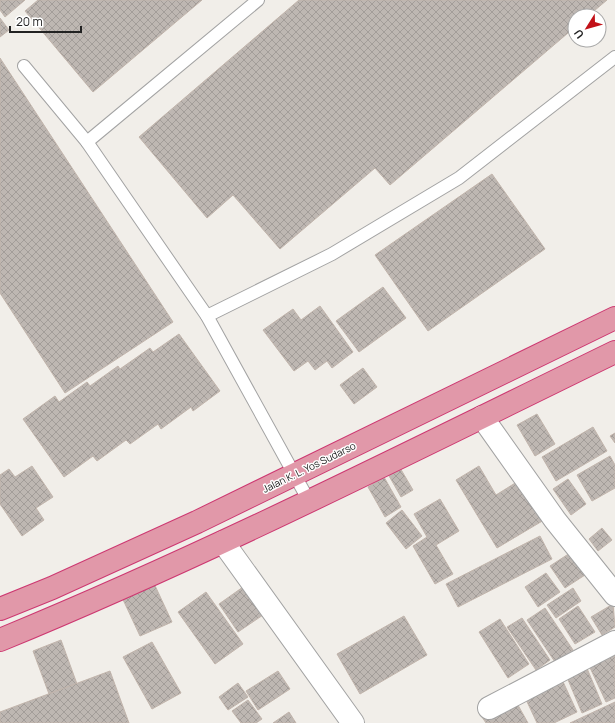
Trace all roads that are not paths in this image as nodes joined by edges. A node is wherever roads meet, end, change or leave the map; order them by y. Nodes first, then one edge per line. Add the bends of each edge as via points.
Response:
1 (258, 0) edge
2 (615, 57) edge
3 (24, 66) dead end
4 (87, 142) junction
5 (208, 316) junction
6 (615, 318) edge
7 (615, 352) edge
8 (482, 417) junction
9 (295, 473) junction
10 (309, 501) junction
11 (223, 542) junction
12 (615, 595) edge
13 (0, 609) edge
14 (0, 640) edge
15 (615, 642) edge
16 (489, 708) dead end
17 (353, 723) edge

1 - 4 lane
2 - 5 lane via 459,178 332,254
3 - 4 lane
4 - 5 lane
5 - 9 lane
6 - 9 highway, Jalan K. L. Yos Sudarso
7 - 8 highway
8 - 10 highway
8 - 12 street via 554,520
9 - 10 lane
9 - 13 highway, Jalan K. L. Yos Sudarso via 197,522
10 - 11 highway
11 - 14 highway via 69,612
11 - 17 street
15 - 16 street

